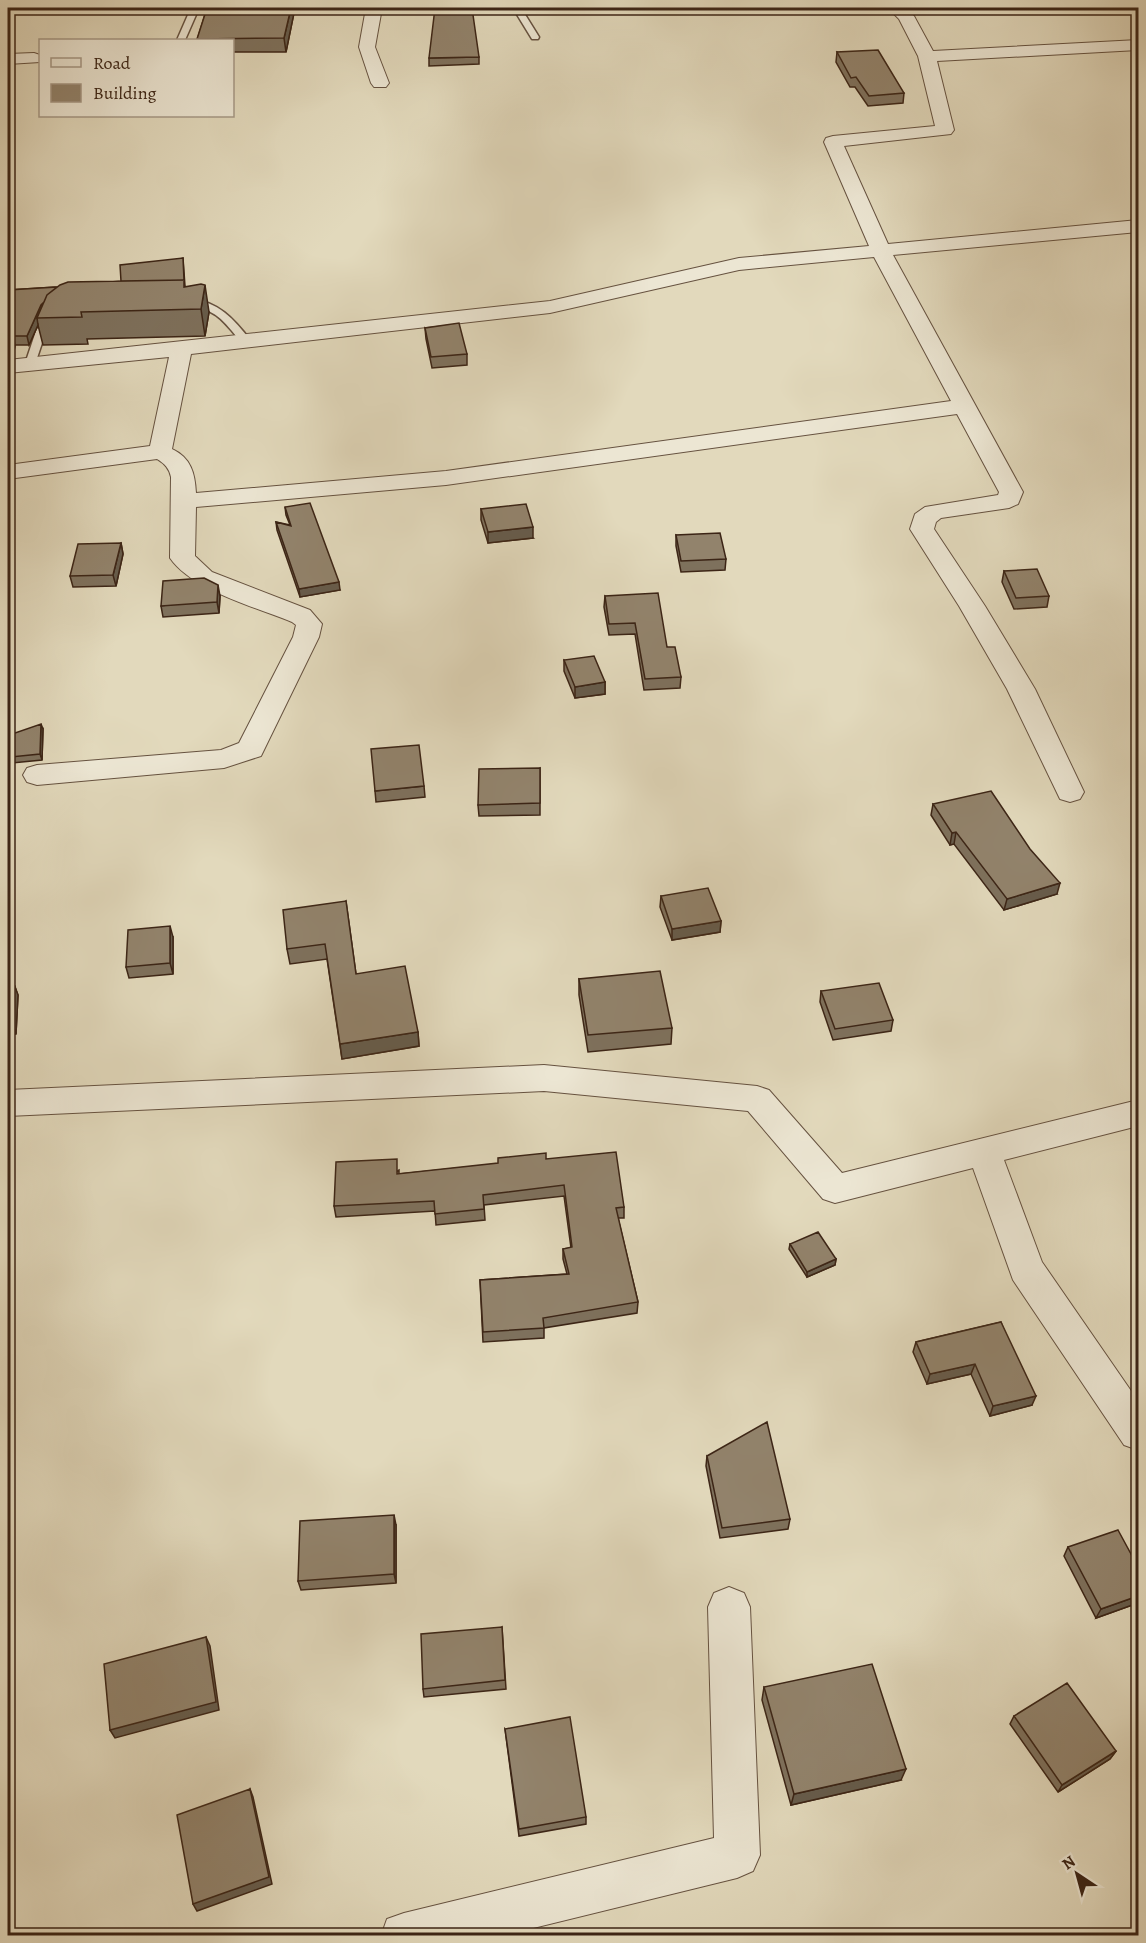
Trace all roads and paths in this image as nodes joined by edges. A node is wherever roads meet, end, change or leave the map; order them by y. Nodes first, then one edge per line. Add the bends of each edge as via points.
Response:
1 (195, 8) edge
2 (374, 8) edge
3 (517, 8) edge
4 (896, 8) edge
5 (535, 37) dead end
6 (181, 39) edge
7 (1138, 45) edge
8 (927, 56) junction
9 (34, 58) dead end
10 (8, 59) edge
11 (380, 83) dead end
12 (1138, 226) edge
13 (881, 251) junction
14 (177, 302) edge
15 (58, 307) edge
16 (246, 342) junction
17 (181, 349) junction
18 (30, 364) junction
19 (8, 366) edge
20 (965, 406) junction
21 (160, 452) junction
22 (8, 472) edge
23 (184, 501) junction
24 (37, 776) dead end
25 (1070, 792) dead end
26 (8, 1103) edge
27 (1138, 1113) edge
28 (984, 1152) junction
29 (1138, 1432) edge
30 (729, 1607) dead end
31 (404, 1935) edge

1 - 6 lane
2 - 11 street via 367,47
3 - 5 lane
4 - 8 street via 906,16
7 - 8 street
8 - 13 street via 945,130 833,142
9 - 10 street
12 - 13 street
13 - 16 street via 739,264 550,307
13 - 20 street
14 - 16 lane via 200,302 220,311
15 - 18 lane via 41,331
16 - 17 street
17 - 18 street
17 - 21 street
18 - 19 street
20 - 23 street via 446,478
20 - 25 street via 1011,492 1009,499 934,512 924,519 922,529 1021,689
21 - 22 street
21 - 23 street via 174,458 183,470
23 - 24 street via 182,558 190,568 203,577 301,616 309,624 251,749 224,759
26 - 28 street via 544,1078 758,1099 835,1189
27 - 28 street
28 - 29 street via 1026,1269
30 - 31 street via 737,1854

